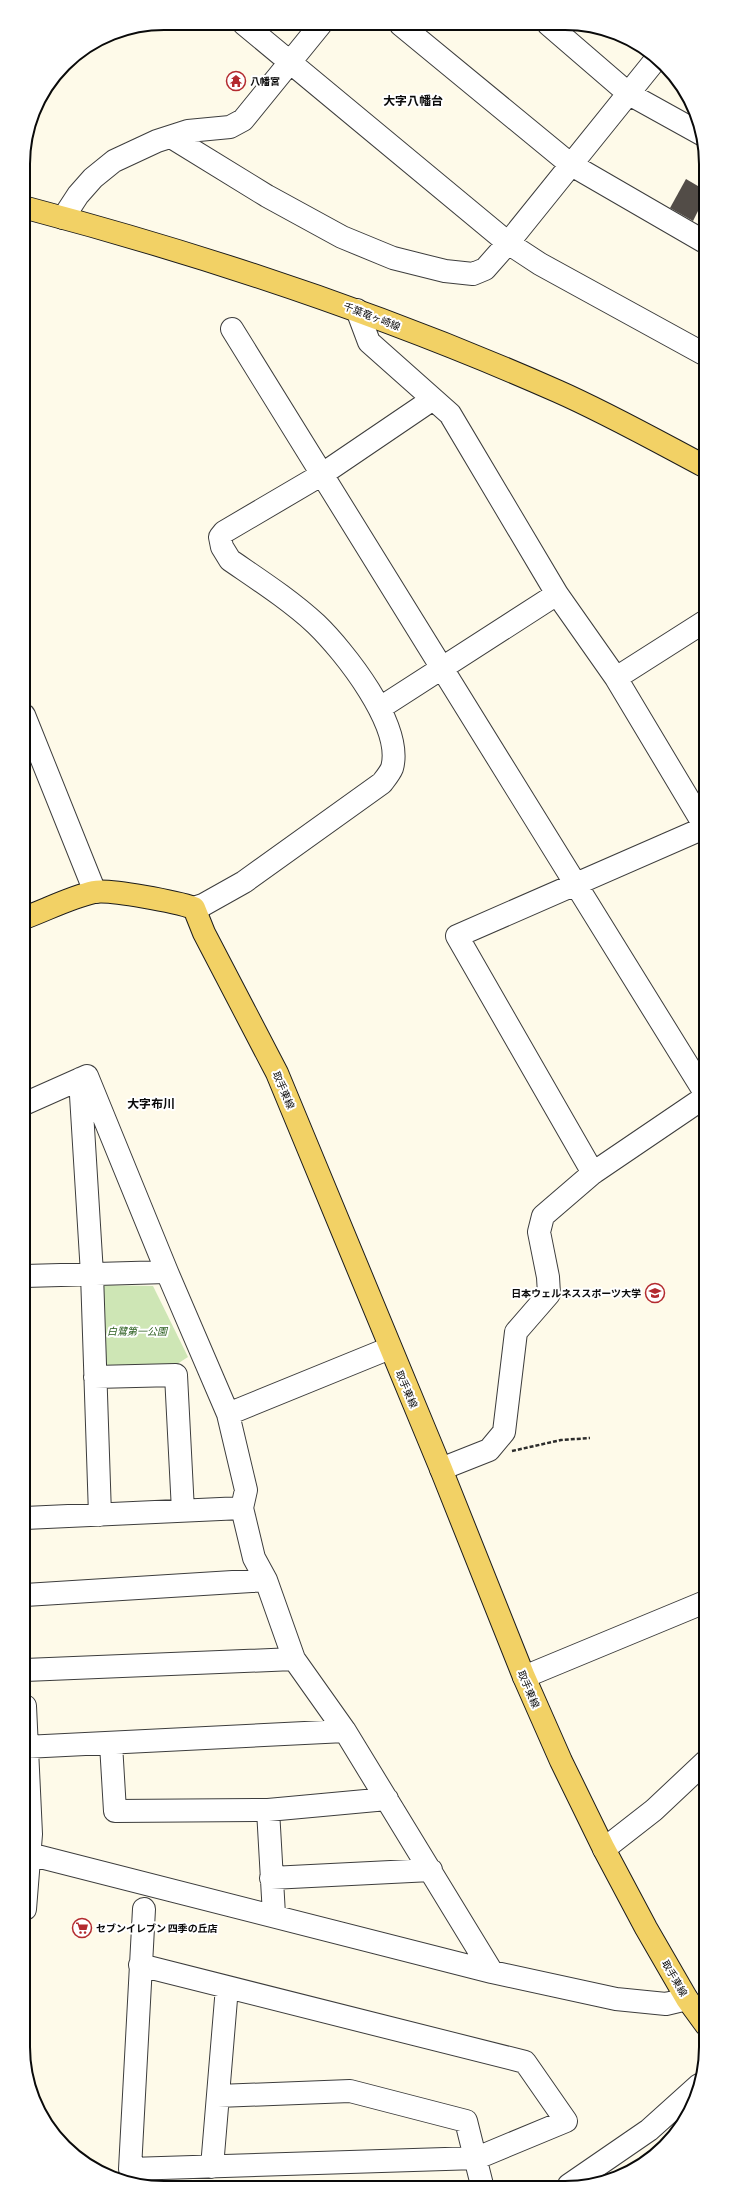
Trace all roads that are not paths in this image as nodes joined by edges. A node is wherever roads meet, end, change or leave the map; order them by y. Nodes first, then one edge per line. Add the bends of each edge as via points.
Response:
1 (252, 30) edge
2 (316, 30) edge
3 (408, 30) edge
4 (554, 30) edge
5 (291, 61) junction
6 (653, 63) edge
7 (629, 94) junction
8 (694, 129) edge
9 (171, 137) junction
10 (570, 164) junction
11 (30, 209) edge
12 (63, 218) junction
13 (699, 239) edge
14 (508, 243) junction
15 (357, 310) junction
16 (232, 329) dead end
17 (699, 351) edge
18 (433, 399) junction
19 (699, 463) edge
20 (321, 475) junction
21 (557, 594) junction
22 (699, 625) edge
23 (441, 668) junction
24 (616, 678) junction
25 (380, 708) junction
26 (30, 730) edge
27 (699, 819) edge
28 (699, 829) edge
29 (575, 885) junction
30 (95, 892) junction
31 (194, 908) junction
32 (30, 916) edge
33 (80, 1079) junction
34 (699, 1085) edge
35 (699, 1100) edge
36 (30, 1101) edge
37 (593, 1173) junction
38 (167, 1272) junction
39 (92, 1274) junction
40 (30, 1276) edge
41 (390, 1348) junction
42 (96, 1377) junction
43 (228, 1414) junction
44 (441, 1469) junction
45 (242, 1508) junction
46 (183, 1511) junction
47 (100, 1515) junction
48 (30, 1518) edge
49 (266, 1580) junction
50 (30, 1596) edge
51 (699, 1605) edge
52 (294, 1659) junction
53 (30, 1670) edge
54 (524, 1677) junction
55 (345, 1731) junction
56 (111, 1744) junction
57 (30, 1747) edge
58 (699, 1768) edge
59 (387, 1799) junction
60 (268, 1810) junction
61 (604, 1849) junction
62 (30, 1854) edge
63 (431, 1870) junction
64 (271, 1878) junction
65 (144, 1909) dead end
66 (274, 1915) junction
67 (140, 1965) junction
68 (492, 1972) junction
69 (227, 1986) junction
70 (687, 1999) junction
71 (699, 2015) edge
72 (691, 2092) edge
73 (218, 2096) junction
74 (477, 2158) junction
75 (212, 2167) junction
76 (481, 2181) edge
77 (575, 2181) edge

1 - 5 street
2 - 5 street
3 - 10 street
4 - 7 street
5 - 9 street via 243,120 230,127 188,131
5 - 14 street
6 - 7 street
7 - 8 street
7 - 10 street
9 - 12 street via 114,161 93,178
9 - 14 street via 267,196 335,233 393,258 445,271 473,274 485,269
10 - 13 street
10 - 14 street
11 - 12 main road, 千葉竜ヶ崎線
12 - 15 main road, 千葉竜ヶ崎線 via 200,258
14 - 17 street via 540,264
15 - 18 street via 369,342
15 - 19 main road, 千葉竜ヶ崎線 via 558,392
16 - 20 street
18 - 20 street
18 - 21 street via 450,414
20 - 23 street
20 - 25 street via 224,532 220,538 222,547 230,560 316,625 349,662
21 - 23 street
21 - 24 street
22 - 24 street
23 - 25 street
23 - 29 street
24 - 27 street
25 - 31 street via 393,748 392,768 382,783 244,882
26 - 30 street
28 - 29 street
29 - 34 street
29 - 37 street via 457,936
30 - 31 main road via 133,895
30 - 32 main road
31 - 41 main road, 取手東線 via 204,933 277,1073
33 - 36 street
33 - 38 street via 87,1076
33 - 39 street
35 - 37 street
37 - 44 street via 543,1216 539,1232 549,1294 516,1332 504,1432 489,1450
38 - 39 street
38 - 43 street
39 - 40 street
39 - 42 street
41 - 43 street
41 - 44 main road, 取手東線
42 - 46 street via 176,1375
42 - 47 street
43 - 45 street via 246,1490
44 - 54 main road, 取手東線
45 - 46 street
45 - 49 street via 254,1558
46 - 47 street
47 - 48 street
49 - 50 street
49 - 52 street
51 - 54 street
52 - 53 street
52 - 55 street
54 - 61 main road, 取手東線 via 561,1762
55 - 56 street
55 - 59 street
56 - 57 street
56 - 60 street via 116,1811
58 - 61 street via 654,1810
59 - 60 street
59 - 63 street
60 - 64 street
61 - 70 main road, 取手東線
62 - 66 street
63 - 64 street
63 - 68 street
64 - 66 street
65 - 67 street
66 - 68 street
67 - 69 street
67 - 75 street via 130,2170
68 - 70 street via 616,1999 666,2004
69 - 73 street
69 - 74 street via 526,2062 566,2121
70 - 71 main road, 取手東線
72 - 77 street via 649,2130
73 - 74 street via 350,2091 466,2121
73 - 75 street
74 - 75 street
74 - 76 street

